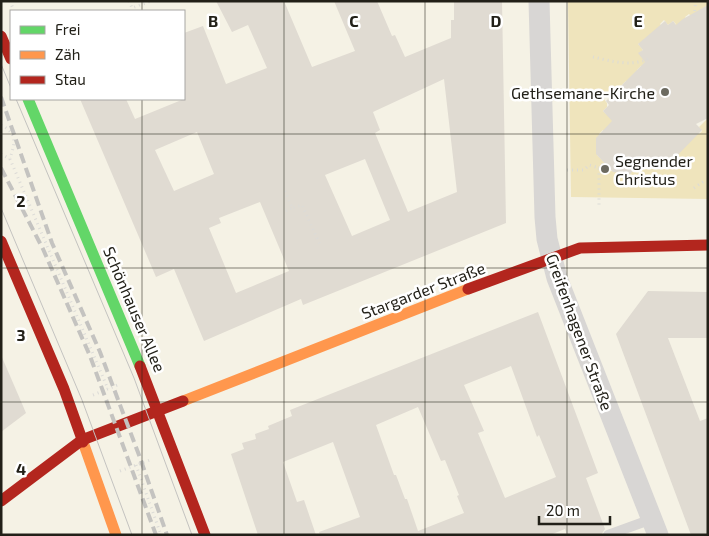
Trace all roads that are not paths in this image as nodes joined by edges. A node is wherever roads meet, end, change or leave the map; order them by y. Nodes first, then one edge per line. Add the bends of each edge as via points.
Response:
1 (539, 1) edge
2 (1, 36) edge
3 (10, 57) edge
4 (28, 100) edge
5 (1, 241) edge
6 (708, 245) edge
7 (551, 258) junction
8 (159, 410) junction
9 (82, 440) junction
10 (1, 500) edge
11 (655, 527) edge
12 (116, 535) edge
13 (205, 535) edge
14 (608, 535) edge

1 - 7 street, Greifenhagener Straße via 544,201
2 - 3 main road
4 - 8 main road, Schönhauser Allee
5 - 9 main road via 64,389
6 - 7 main road, Stargarder Straße via 580,248
7 - 8 main road, Stargarder Straße
7 - 11 street, Greifenhagener Straße
8 - 9 main road, Stargarder Straße
8 - 13 main road, Schönhauser Allee
9 - 10 main road, Stargarder Straße
9 - 12 main road
11 - 14 lane

